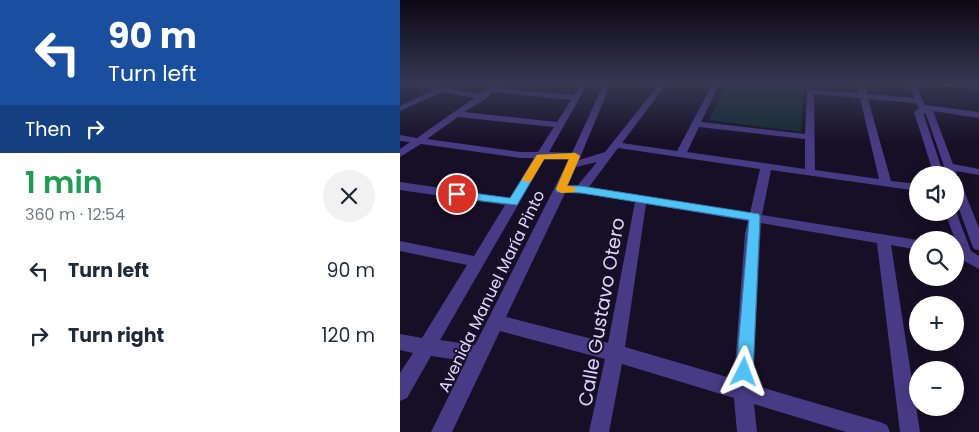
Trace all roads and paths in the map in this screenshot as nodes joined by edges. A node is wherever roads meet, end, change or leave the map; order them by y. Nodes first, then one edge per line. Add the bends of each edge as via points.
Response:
1 (412, 103) edge
2 (474, 103) edge
3 (572, 103) edge
4 (599, 103) edge
5 (648, 103) edge
6 (707, 103) edge
7 (810, 103) edge
8 (864, 103) edge
9 (904, 103) edge
10 (920, 103) edge
11 (921, 106) junction
12 (400, 109) edge
13 (458, 114) junction
14 (979, 115) edge
15 (696, 124) junction
16 (560, 125) junction
17 (809, 137) junction
18 (400, 138) edge
19 (418, 141) junction
20 (616, 145) junction
21 (400, 154) edge
22 (608, 154) junction
23 (680, 155) junction
24 (541, 157) junction
25 (574, 160) junction
26 (936, 166) edge
27 (948, 166) edge
28 (766, 168) junction
29 (964, 171) edge
30 (979, 172) edge
31 (810, 173) junction
32 (886, 184) junction
33 (400, 186) edge
34 (909, 187) edge
35 (561, 189) junction
36 (581, 189) junction
37 (641, 199) junction
38 (513, 202) junction
39 (964, 206) edge
40 (755, 217) junction
41 (883, 239) junction
42 (909, 243) edge
43 (979, 245) edge
44 (400, 246) edge
45 (964, 255) edge
46 (478, 262) junction
47 (979, 263) edge
48 (495, 322) junction
49 (400, 342) edge
50 (426, 347) junction
51 (615, 353) junction
52 (479, 354) junction
53 (400, 390) edge
54 (743, 391) junction
55 (441, 432) edge
56 (599, 432) edge
57 (746, 432) edge
58 (880, 432) edge
59 (910, 432) edge

1 - 12 street
2 - 13 street
3 - 16 street, Avenida Manuel María Pinto
4 - 25 street, Avenida Manuel María Pinto
5 - 20 street
6 - 15 street
7 - 17 street
8 - 32 street
9 - 11 street
10 - 11 street
11 - 14 street
11 - 26 street via 918,112
11 - 27 street via 930,113
13 - 16 street
13 - 19 street
15 - 17 street
15 - 23 street
16 - 24 street, Avenida Manuel María Pinto
17 - 31 street
18 - 19 street
19 - 21 street
19 - 24 street
20 - 22 street
20 - 23 street
22 - 25 street via 584,163
22 - 36 street
23 - 28 street
24 - 25 street
24 - 38 street, Avenida Manuel María Pinto
25 - 35 street, Avenida Manuel María Pinto
28 - 31 street
28 - 40 street
29 - 30 street
31 - 32 street
32 - 34 street
33 - 38 street
35 - 36 street
35 - 48 street, Avenida Manuel María Pinto
36 - 37 street
37 - 40 street
37 - 51 street, Calle Gustavo Otero
38 - 46 street, Avenida Manuel María Pinto
39 - 43 street
40 - 41 street
40 - 54 street
41 - 42 street
41 - 59 street
44 - 46 street
45 - 47 street
46 - 50 street, Avenida Manuel María Pinto
48 - 51 street
48 - 52 street, Avenida Manuel María Pinto
49 - 50 street
50 - 52 street
50 - 53 street, Avenida Manuel María Pinto
51 - 54 street
51 - 56 street, Calle Gustavo Otero
52 - 55 street, Avenida Manuel María Pinto
54 - 57 street
54 - 58 street

